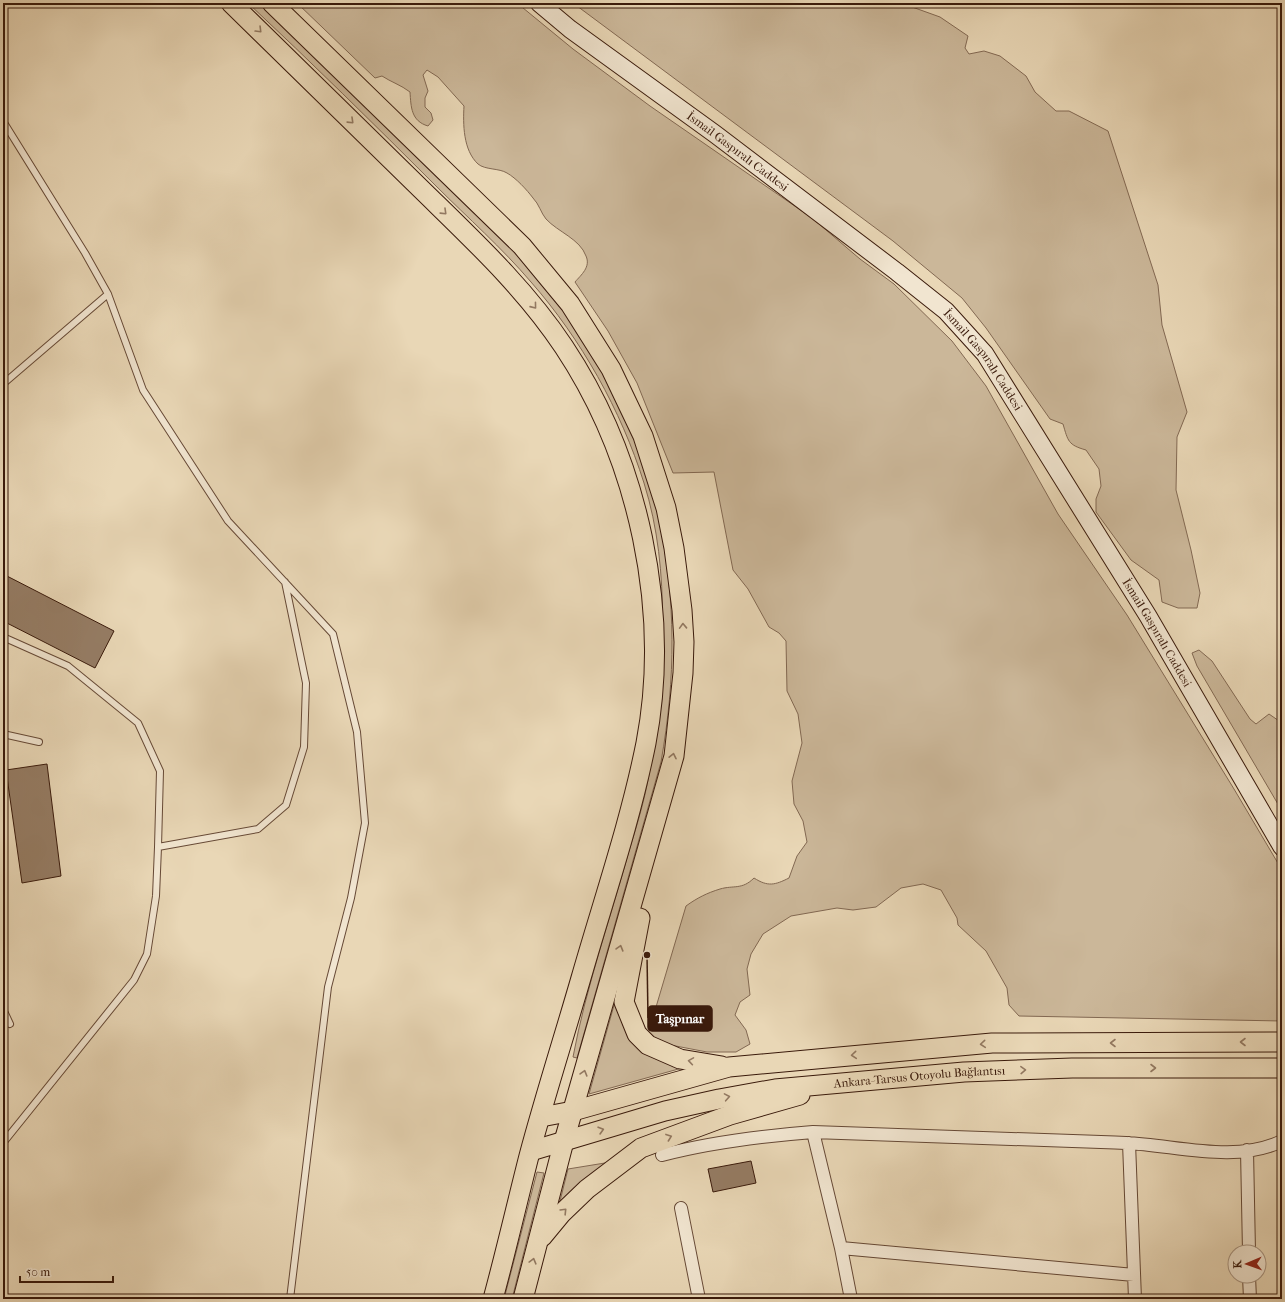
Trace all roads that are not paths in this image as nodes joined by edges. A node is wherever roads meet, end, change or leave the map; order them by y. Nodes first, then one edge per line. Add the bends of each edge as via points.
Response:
1 (231, 3) edge
2 (272, 3) edge
3 (539, 3) edge
4 (3, 121) edge
5 (108, 294) junction
6 (3, 384) edge
7 (284, 582) junction
8 (3, 637) edge
9 (3, 734) edge
10 (39, 742) dead end
11 (666, 787) junction
12 (158, 847) junction
13 (1282, 847) edge
14 (3, 1009) edge
15 (10, 1024) dead end
16 (1282, 1042) edge
17 (729, 1067) junction
18 (1282, 1068) edge
19 (846, 1082) junction
20 (573, 1111) junction
21 (541, 1117) junction
22 (813, 1132) junction
23 (564, 1141) junction
24 (1282, 1141) edge
25 (3, 1143) edge
26 (1129, 1143) junction
27 (1247, 1150) junction
28 (531, 1151) junction
29 (662, 1156) dead end
30 (681, 1208) dead end
31 (538, 1241) junction
32 (1249, 1244) edge
33 (841, 1248) junction
34 (1134, 1275) junction
35 (1249, 1284) edge
36 (290, 1299) edge
37 (494, 1299) edge
38 (523, 1299) edge
39 (699, 1299) edge
40 (851, 1299) edge
41 (1135, 1299) edge
42 (1250, 1299) edge

1 -> 21 main road via 490,257 536,309 565,349 603,419 614,444 637,515 648,565 653,616 653,679 649,725 637,782
11 -> 2 main road via 674,756 683,672 679,578 666,508 643,436 630,406 584,325 534,258
3 - 13 main road, İsmail Gaspıralı Caddesi via 570,29 716,134 897,272 946,311 985,354 1148,616
4 - 5 lane
5 - 6 lane
5 - 7 lane via 143,390 228,521
7 - 12 lane via 306,683 304,747 286,805 258,828
7 - 36 lane via 333,634 357,732 365,823 352,898 328,987
8 - 12 lane via 68,666 138,723 160,771
9 - 10 lane
17 -> 11 main road via 680,1059 648,1045 637,1034 624,1002
20 -> 11 main road
12 - 25 lane via 156,896 147,954 134,980
14 - 15 lane
16 -> 17 main road via 992,1043
17 - 20 main road
19 -> 18 main road, Ankara-Tarsus Otoyolu Bağlantısı via 964,1072 1072,1068
23 -> 19 main road, Ankara-Tarsus Otoyolu Bağlantısı via 665,1111 719,1099 775,1089
31 -> 19 main road via 587,1189 641,1148 730,1115
20 - 21 main road
20 - 23 main road
21 - 28 main road
22 - 26 street
22 - 29 street via 767,1135 698,1146
22 - 33 street
23 - 28 main road, Ankara-Tarsus Otoyolu Bağlantısı
23 - 31 main road
24 - 27 street
26 - 27 street via 1198,1152
26 - 34 street
27 - 32 street
28 - 37 main road
30 - 39 street
38 -> 31 main road
33 - 34 street
33 - 40 street
34 - 41 street
35 - 42 street

